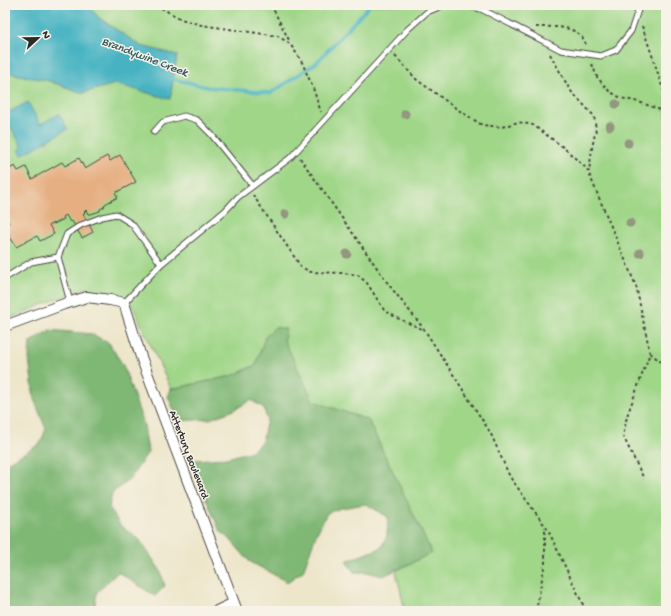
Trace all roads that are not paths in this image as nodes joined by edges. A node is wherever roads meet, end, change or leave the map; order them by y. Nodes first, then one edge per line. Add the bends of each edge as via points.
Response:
1 (444, 5) edge
2 (465, 5) edge
3 (639, 7) dead end
4 (154, 132) dead end
5 (251, 187) junction
6 (58, 256) junction
7 (161, 264) junction
8 (5, 278) edge
9 (70, 302) junction
10 (124, 303) junction
11 (5, 326) edge
12 (235, 607) edge
13 (216, 611) edge

1 - 5 lane via 427,12 408,29 296,152
2 - 3 lane via 481,9 561,50 601,56 616,50 631,31
4 - 5 lane via 164,122 184,116 197,120 211,134
5 - 7 lane via 225,212
6 - 7 lane via 67,234 81,225 116,214 132,224
6 - 8 lane via 31,262
6 - 9 lane
7 - 10 lane
9 - 10 street via 87,297
9 - 11 street
10 - 12 street, Atterbury Boulevard via 141,356
12 - 13 street

